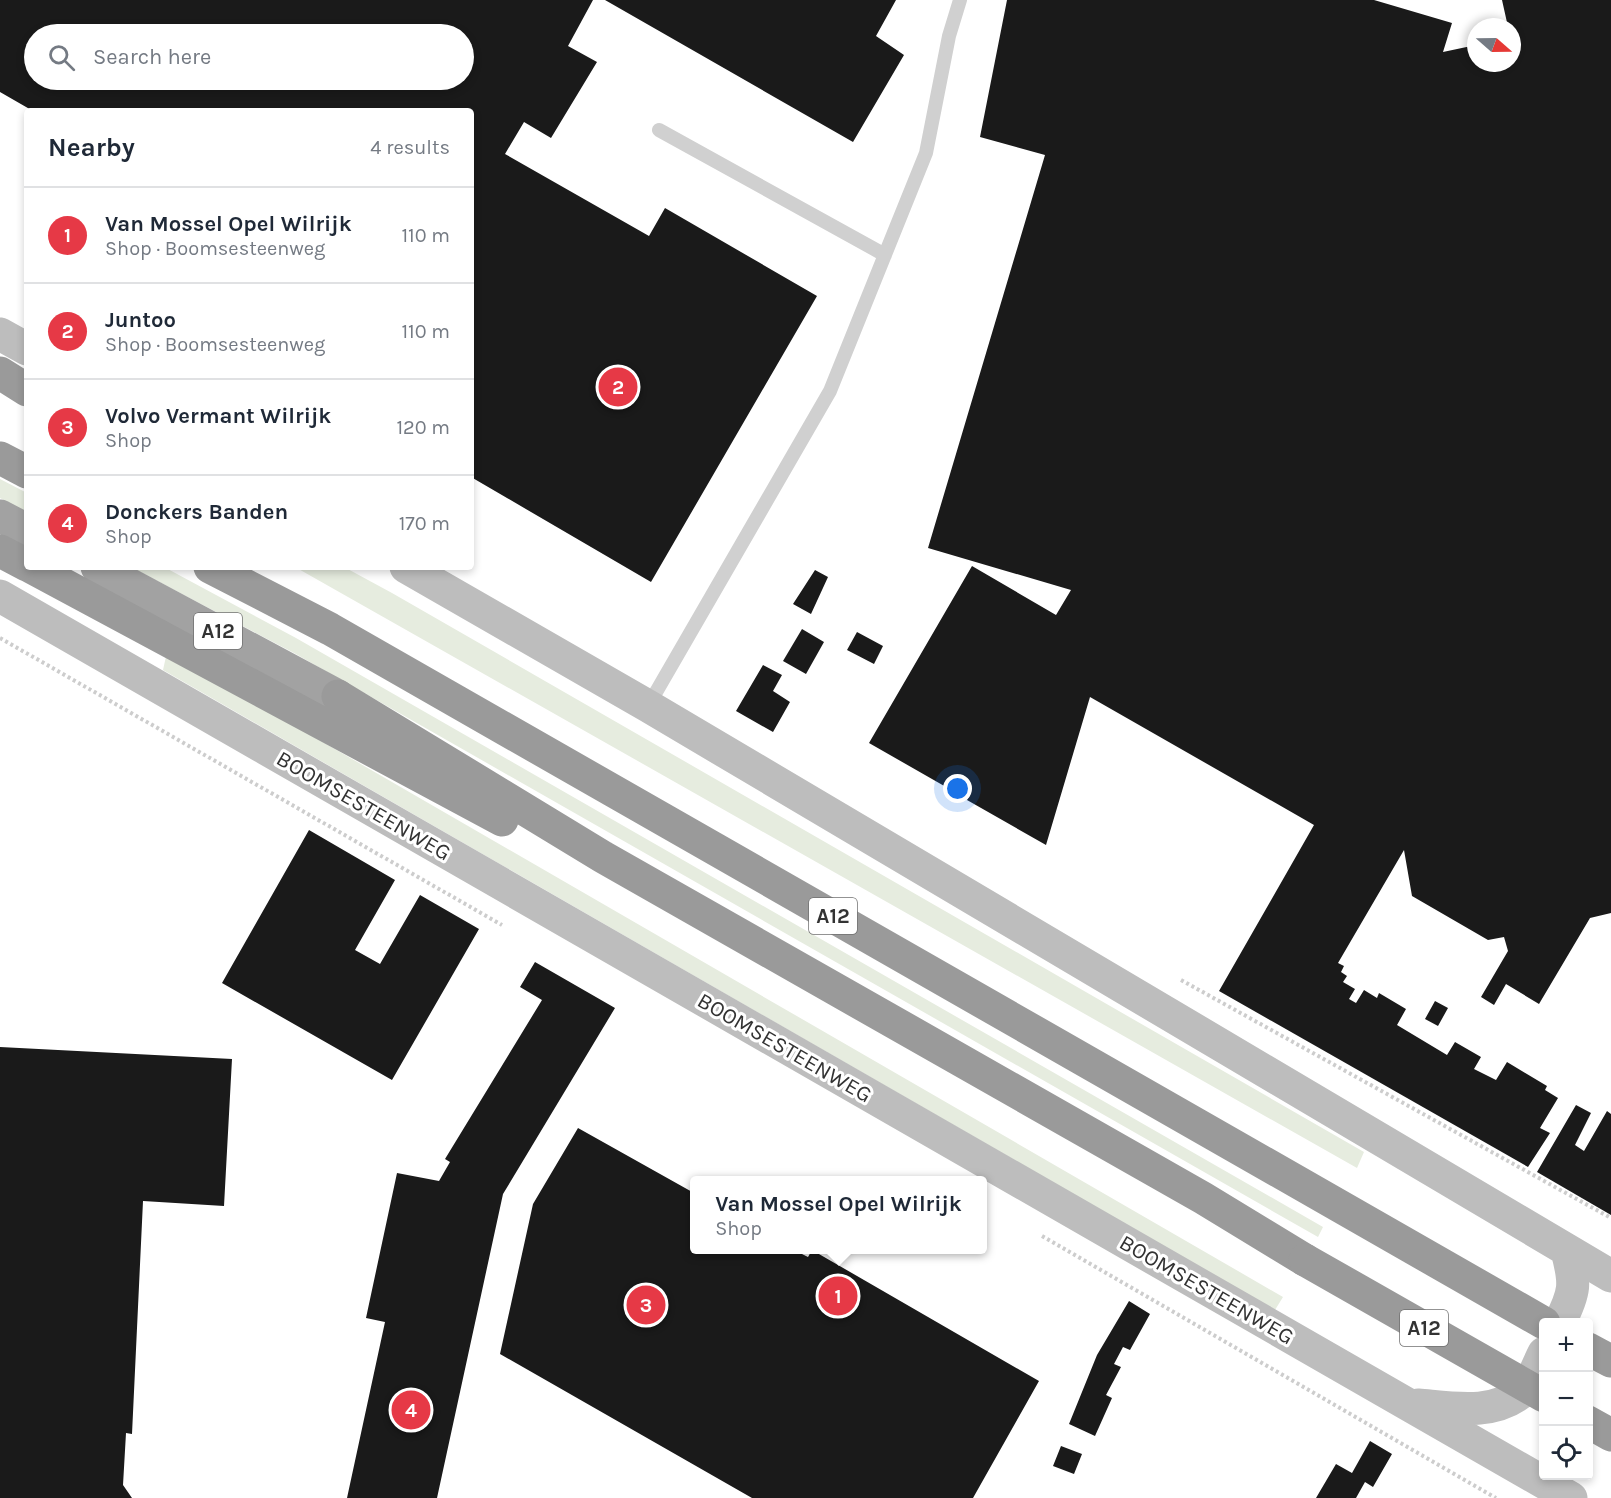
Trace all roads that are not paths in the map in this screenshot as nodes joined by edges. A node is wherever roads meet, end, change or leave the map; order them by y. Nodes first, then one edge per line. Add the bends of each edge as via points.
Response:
1 (960, 0) edge
2 (659, 130) dead end
3 (885, 255) junction
4 (0, 334) edge
5 (24, 347) edge
6 (0, 374) edge
7 (24, 388) edge
8 (0, 458) edge
9 (24, 470) edge
10 (0, 516) edge
11 (24, 528) edge
12 (0, 551) edge
13 (24, 563) edge
14 (36, 570) edge
15 (103, 570) edge
16 (216, 570) edge
17 (266, 570) edge
18 (411, 570) edge
19 (0, 596) edge
20 (330, 629) junction
21 (648, 706) junction
22 (603, 857) junction
23 (1567, 1251) junction
24 (1611, 1276) edge
25 (1562, 1318) edge
26 (1539, 1320) edge
27 (1593, 1351) edge
28 (1611, 1361) edge
29 (1539, 1362) edge
30 (1539, 1393) edge
31 (1410, 1405) junction
32 (1593, 1425) edge
33 (1611, 1435) edge
34 (1571, 1498) edge

1 - 3 lane via 926,153
2 - 3 lane
3 - 21 lane via 830,392
4 - 5 main road
6 - 7 highway
8 - 9 highway
10 - 11 highway
12 - 13 highway
14 - 22 highway via 515,827
15 - 22 highway, A12 via 338,696
16 - 20 highway, A12
17 - 20 highway
18 - 21 main road
19 - 31 main road, BOOMSESTEENWEG
20 - 26 highway, A12
21 - 23 main road
22 - 30 highway, A12, bridge
23 - 24 main road
23 - 25 main road via 1575,1278 1574,1293
27 - 28 highway
29 - 31 main road via 1524,1390 1497,1406
31 - 34 main road, BOOMSESTEENWEG
32 - 33 highway

